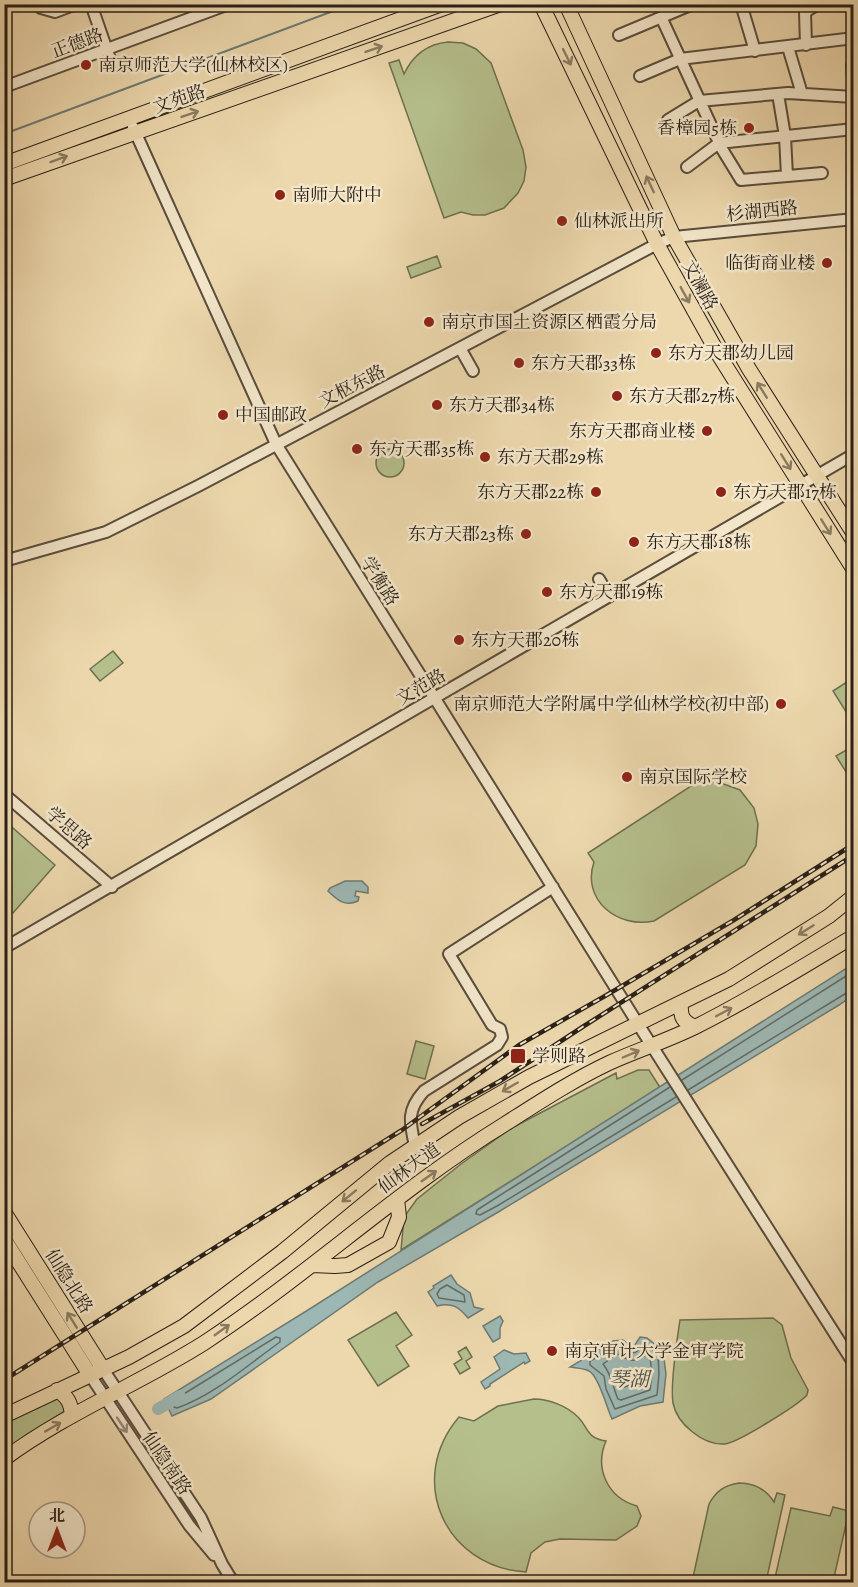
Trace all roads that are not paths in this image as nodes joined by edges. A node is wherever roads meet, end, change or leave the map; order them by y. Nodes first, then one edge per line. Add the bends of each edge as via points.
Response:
1 (39, 4) edge
2 (76, 4) edge
3 (91, 4) edge
4 (229, 4) edge
5 (442, 4) edge
6 (501, 4) edge
7 (541, 4) edge
8 (566, 4) edge
9 (693, 4) edge
10 (741, 4) edge
11 (818, 4) edge
12 (662, 19) junction
13 (619, 35) dead end
14 (854, 38) edge
15 (806, 45) junction
16 (788, 47) junction
17 (755, 51) junction
18 (108, 54) junction
19 (854, 59) edge
20 (680, 60) junction
21 (640, 76) dead end
22 (4, 87) edge
23 (854, 91) edge
24 (778, 94) junction
25 (802, 94) junction
26 (854, 97) edge
27 (699, 100) junction
28 (130, 117) junction
29 (668, 120) dead end
30 (854, 129) edge
31 (135, 133) junction
32 (785, 136) junction
33 (720, 143) junction
34 (4, 164) edge
35 (687, 167) dead end
36 (822, 173) dead end
37 (787, 176) junction
38 (4, 179) edge
39 (854, 219) edge
40 (674, 237) junction
41 (657, 244) junction
42 (460, 348) junction
43 (473, 370) dead end
44 (276, 444) junction
45 (854, 454) edge
46 (816, 475) junction
47 (800, 484) junction
48 (854, 534) edge
49 (4, 561) edge
50 (854, 570) edge
51 (599, 579) dead end
52 (609, 596) junction
53 (434, 698) junction
54 (4, 794) edge
55 (112, 887) junction
56 (553, 887) junction
57 (854, 897) edge
58 (854, 936) edge
59 (4, 948) edge
60 (681, 1004) junction
61 (638, 1024) junction
62 (695, 1028) junction
63 (598, 1042) junction
64 (652, 1045) junction
65 (607, 1064) junction
66 (416, 1146) junction
67 (397, 1199) junction
68 (4, 1212) edge
69 (4, 1239) edge
70 (312, 1265) junction
71 (140, 1352) junction
72 (854, 1364) edge
73 (97, 1372) junction
74 (152, 1374) junction
75 (57, 1390) junction
76 (111, 1395) junction
77 (4, 1416) edge
78 (72, 1416) junction
79 (4, 1459) edge
80 (233, 1582) edge

1 - 2 street via 55,12
3 - 18 street
4 - 18 street, 正德路
5 - 28 main road, 文苑路
31 -> 6 main road, 文苑路
7 -> 41 main road, 文澜路
40 -> 8 main road, 文澜路
9 - 12 street
10 - 17 street
11 - 15 street via 805,12
12 - 13 street
12 - 20 street
14 - 15 street
15 - 16 street
16 - 17 street
16 - 25 street
17 - 20 street
18 - 22 street, 正德路
19 - 23 street
20 - 21 street
20 - 27 street
24 - 25 street
24 - 27 street
24 - 32 street
25 - 26 street
27 - 29 street
27 - 33 street
28 - 31 street, 学衡路
28 - 34 main road, 文苑路
30 - 32 street
38 -> 31 main road, 文苑路
31 - 44 street, 学衡路
32 - 33 street
32 - 37 street
33 - 35 street
33 - 37 street via 741,180
36 - 37 street
39 - 40 street, 杉湖西路
40 - 41 street, 文枢东路
46 -> 40 main road, 文澜路 via 748,369
41 - 42 street, 文枢东路
41 -> 47 main road, 文澜路 via 720,357
42 - 43 street
42 - 44 street, 文枢东路
44 - 49 street, 文枢东路 via 106,532
44 - 53 street, 学衡路
45 - 46 street, 文范路
46 - 47 street, 文范路
46 - 48 main road, 文澜路
47 -> 50 main road, 文澜路
47 - 52 street, 文范路
51 - 52 street
52 - 53 street, 文范路
53 - 55 street, 文范路
53 - 56 street, 学衡路
54 - 55 street, 学思路
55 - 59 street, 文范路
56 - 61 street, 学衡路
56 - 66 street via 449,954 502,1037 497,1045 418,1098 409,1119
57 -> 60 main road, 仙林大道 via 729,979
62 -> 58 main road, 仙林大道
60 - 61 main road, 仙林大道
60 - 62 main road via 680,1016
61 - 63 main road, 仙林大道
61 - 64 street
62 - 64 main road, 仙林大道
63 - 65 main road via 609,1053
63 -> 66 main road, 仙林大道 via 529,1077
65 -> 64 main road, 仙林大道
64 - 72 street
67 -> 65 main road, 仙林大道 via 502,1125
66 -> 71 main road, 仙林大道 via 184,1326
67 - 70 main road, 仙林大道
67 - 70 main road via 399,1217 389,1242 348,1265
73 -> 68 main road, 仙隐北路
69 - 73 main road, 仙隐北路
74 -> 70 main road, 仙林大道 via 205,1342
71 - 73 main road, 仙林大道
71 - 74 main road via 135,1357 136,1367 143,1374
73 - 75 main road, 仙林大道
73 - 76 street, 仙隐南路
74 - 76 main road, 仙林大道
75 - 77 main road, 仙林大道
75 - 78 main road via 66,1396
76 - 78 main road, 仙林大道
76 - 80 street, 仙隐南路 via 189,1525
79 -> 78 main road, 仙林大道

